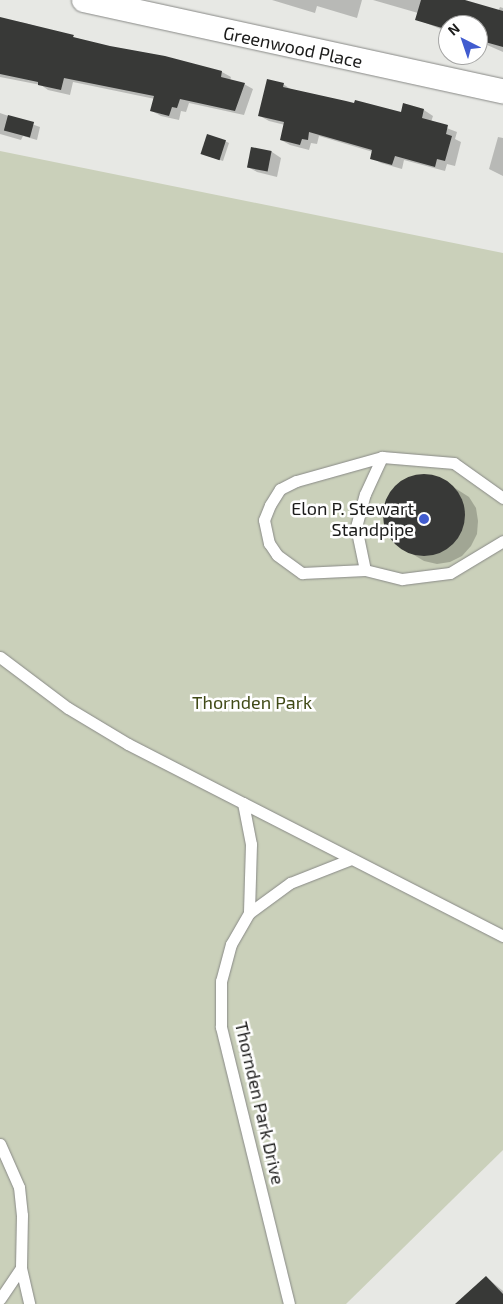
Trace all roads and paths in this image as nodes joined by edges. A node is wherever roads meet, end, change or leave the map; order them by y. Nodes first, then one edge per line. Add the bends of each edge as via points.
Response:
1 (88, 0) edge
2 (503, 91) edge
3 (382, 457) junction
4 (503, 498) edge
5 (503, 541) edge
6 (365, 570) junction
7 (0, 658) edge
8 (243, 804) junction
9 (351, 859) junction
10 (248, 913) junction
11 (503, 936) edge
12 (0, 1144) edge
13 (21, 1268) junction
14 (0, 1299) edge
15 (29, 1304) edge
16 (289, 1304) edge

1 - 2 street, Greenwood Place
3 - 4 lane via 454,463
3 - 6 lane via 365,494 356,527
3 - 6 lane via 296,480 280,490 264,520 268,543 276,555 302,573
5 - 6 lane via 450,573 402,579
7 - 8 lane via 68,708 128,744
8 - 9 lane
8 - 10 lane, Thornden Park Drive via 251,844
9 - 10 lane, Thornden Park Drive via 290,883
9 - 11 lane
10 - 16 lane, Thornden Park Drive via 231,944 221,981 221,1027
12 - 13 lane via 19,1188
13 - 14 lane
13 - 15 lane

